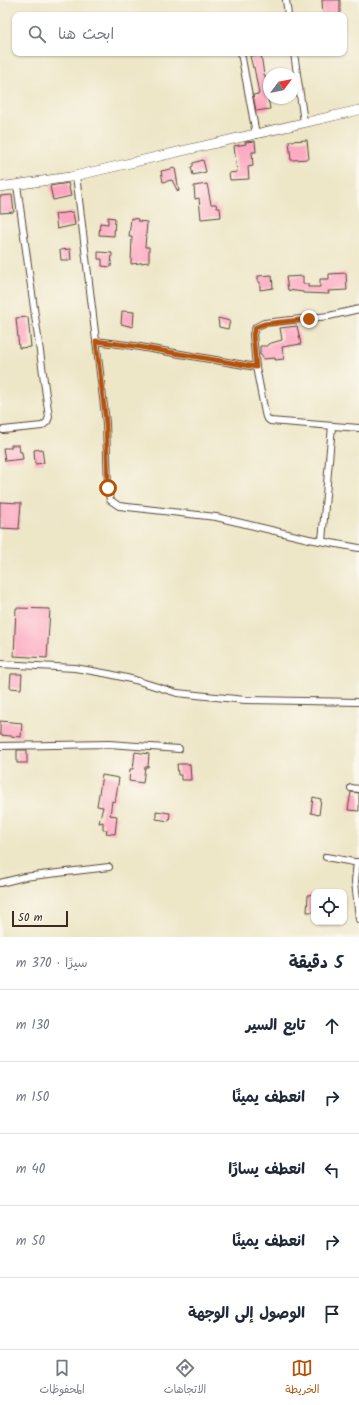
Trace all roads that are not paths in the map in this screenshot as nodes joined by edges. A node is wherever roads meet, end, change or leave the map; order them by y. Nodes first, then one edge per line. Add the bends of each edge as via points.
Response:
1 (286, 0) edge
2 (288, 12) edge
3 (242, 56) edge
4 (294, 56) edge
5 (359, 110) edge
6 (304, 122) junction
7 (256, 134) junction
8 (76, 175) junction
9 (17, 185) junction
10 (0, 187) edge
11 (359, 309) edge
12 (96, 341) junction
13 (256, 367) junction
14 (332, 426) junction
15 (359, 428) edge
16 (3, 430) dead end
17 (322, 541) junction
18 (359, 548) edge
19 (0, 664) edge
20 (359, 702) edge
21 (0, 746) edge
22 (179, 749) dead end
23 (352, 788) dead end
24 (359, 789) edge
25 (326, 857) dead end
26 (358, 863) edge
27 (109, 867) dead end
28 (0, 883) edge
29 (359, 919) edge

1 - 2 street
3 - 7 street
4 - 6 street
5 - 6 street
6 - 7 street
7 - 8 street
8 - 9 street
8 - 12 street
9 - 10 street
9 - 16 street via 49,417 42,426
11 - 13 street via 256,327 253,334
12 - 13 street
12 - 17 street via 106,423 108,488 110,500 114,504 216,517
13 - 14 street via 266,417 270,421
14 - 15 street
14 - 17 street
17 - 18 street
19 - 20 street via 75,668 135,680 177,693 245,700
21 - 22 street via 109,744
23 - 24 street
25 - 26 street
26 - 29 street via 355,881
27 - 28 street via 24,877

